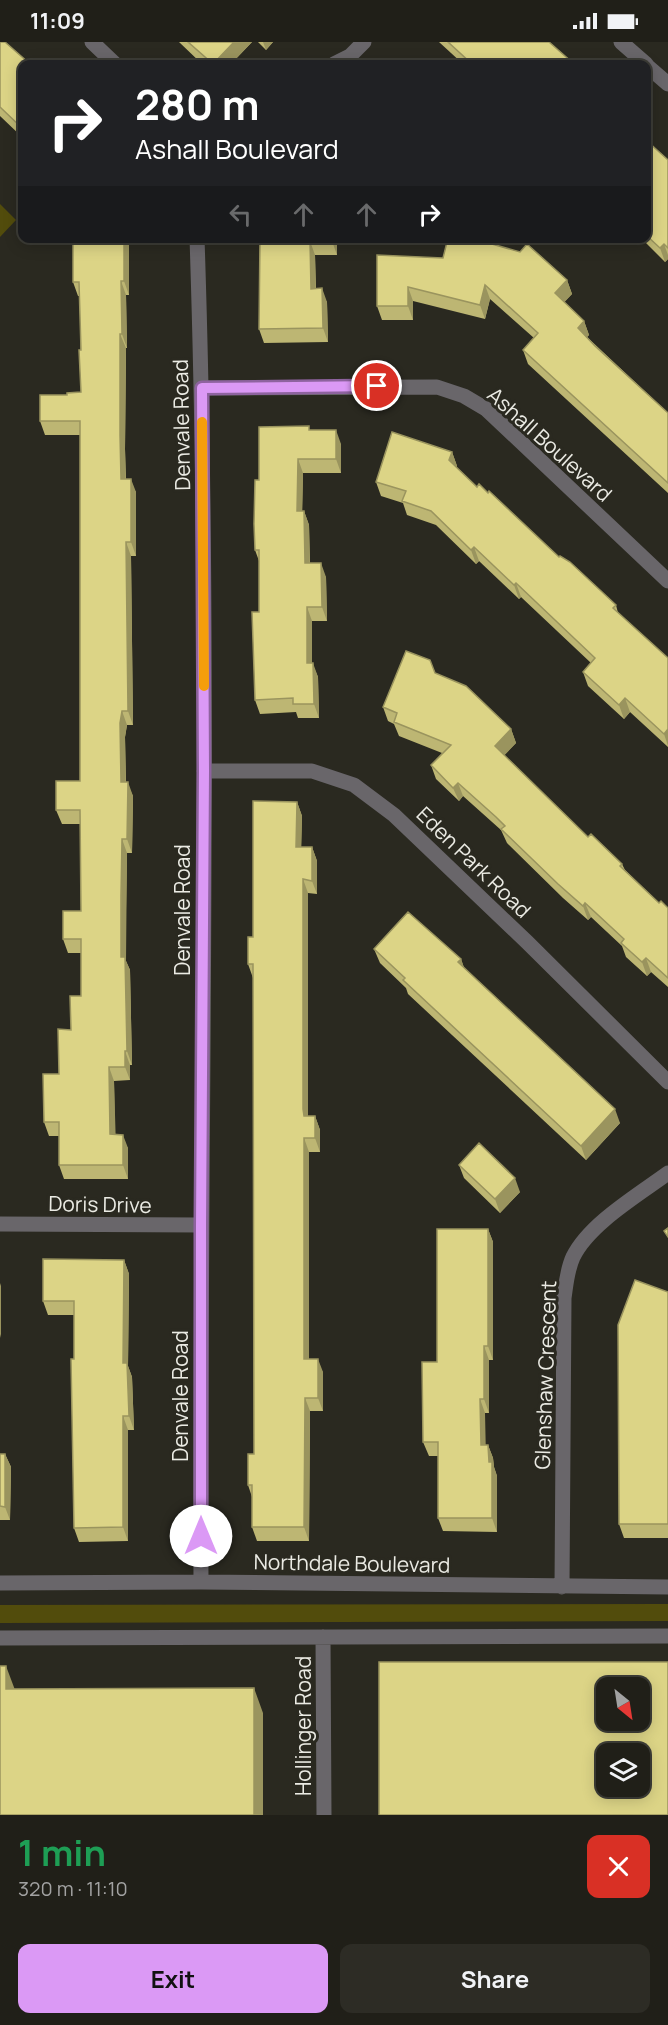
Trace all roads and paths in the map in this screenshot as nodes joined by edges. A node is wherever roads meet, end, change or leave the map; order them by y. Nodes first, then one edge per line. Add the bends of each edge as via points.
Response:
1 (92, 42) edge
2 (364, 42) edge
3 (621, 42) edge
4 (111, 60) edge
5 (342, 60) edge
6 (641, 60) edge
7 (651, 69) edge
8 (668, 84) edge
9 (197, 243) edge
10 (202, 388) junction
11 (668, 581) edge
12 (204, 771) junction
13 (668, 1082) edge
14 (668, 1173) edge
15 (0, 1224) edge
16 (201, 1226) junction
17 (201, 1582) junction
18 (0, 1583) edge
19 (562, 1587) junction
20 (668, 1587) edge
21 (668, 1636) edge
22 (324, 1637) junction
23 (0, 1638) edge
24 (324, 1815) edge

1 - 4 street
2 - 5 street
3 - 6 street
7 - 8 street
9 - 10 street, Denvale Road
10 - 11 street, Ashall Boulevard via 418,386 437,387 464,396 486,409
10 - 12 street, Denvale Road
12 - 13 street, Eden Park Road via 312,771 354,785 394,815
12 - 16 street, Denvale Road
14 - 19 street, Glenshaw Crescent via 590,1233 569,1269 564,1298
15 - 16 street, Doris Drive
16 - 17 street, Denvale Road
17 - 18 street, Northdale Boulevard
17 - 19 street, Northdale Boulevard
19 - 20 street, Northdale Boulevard
21 - 22 street
22 - 23 street
22 - 24 street, Hollinger Road

